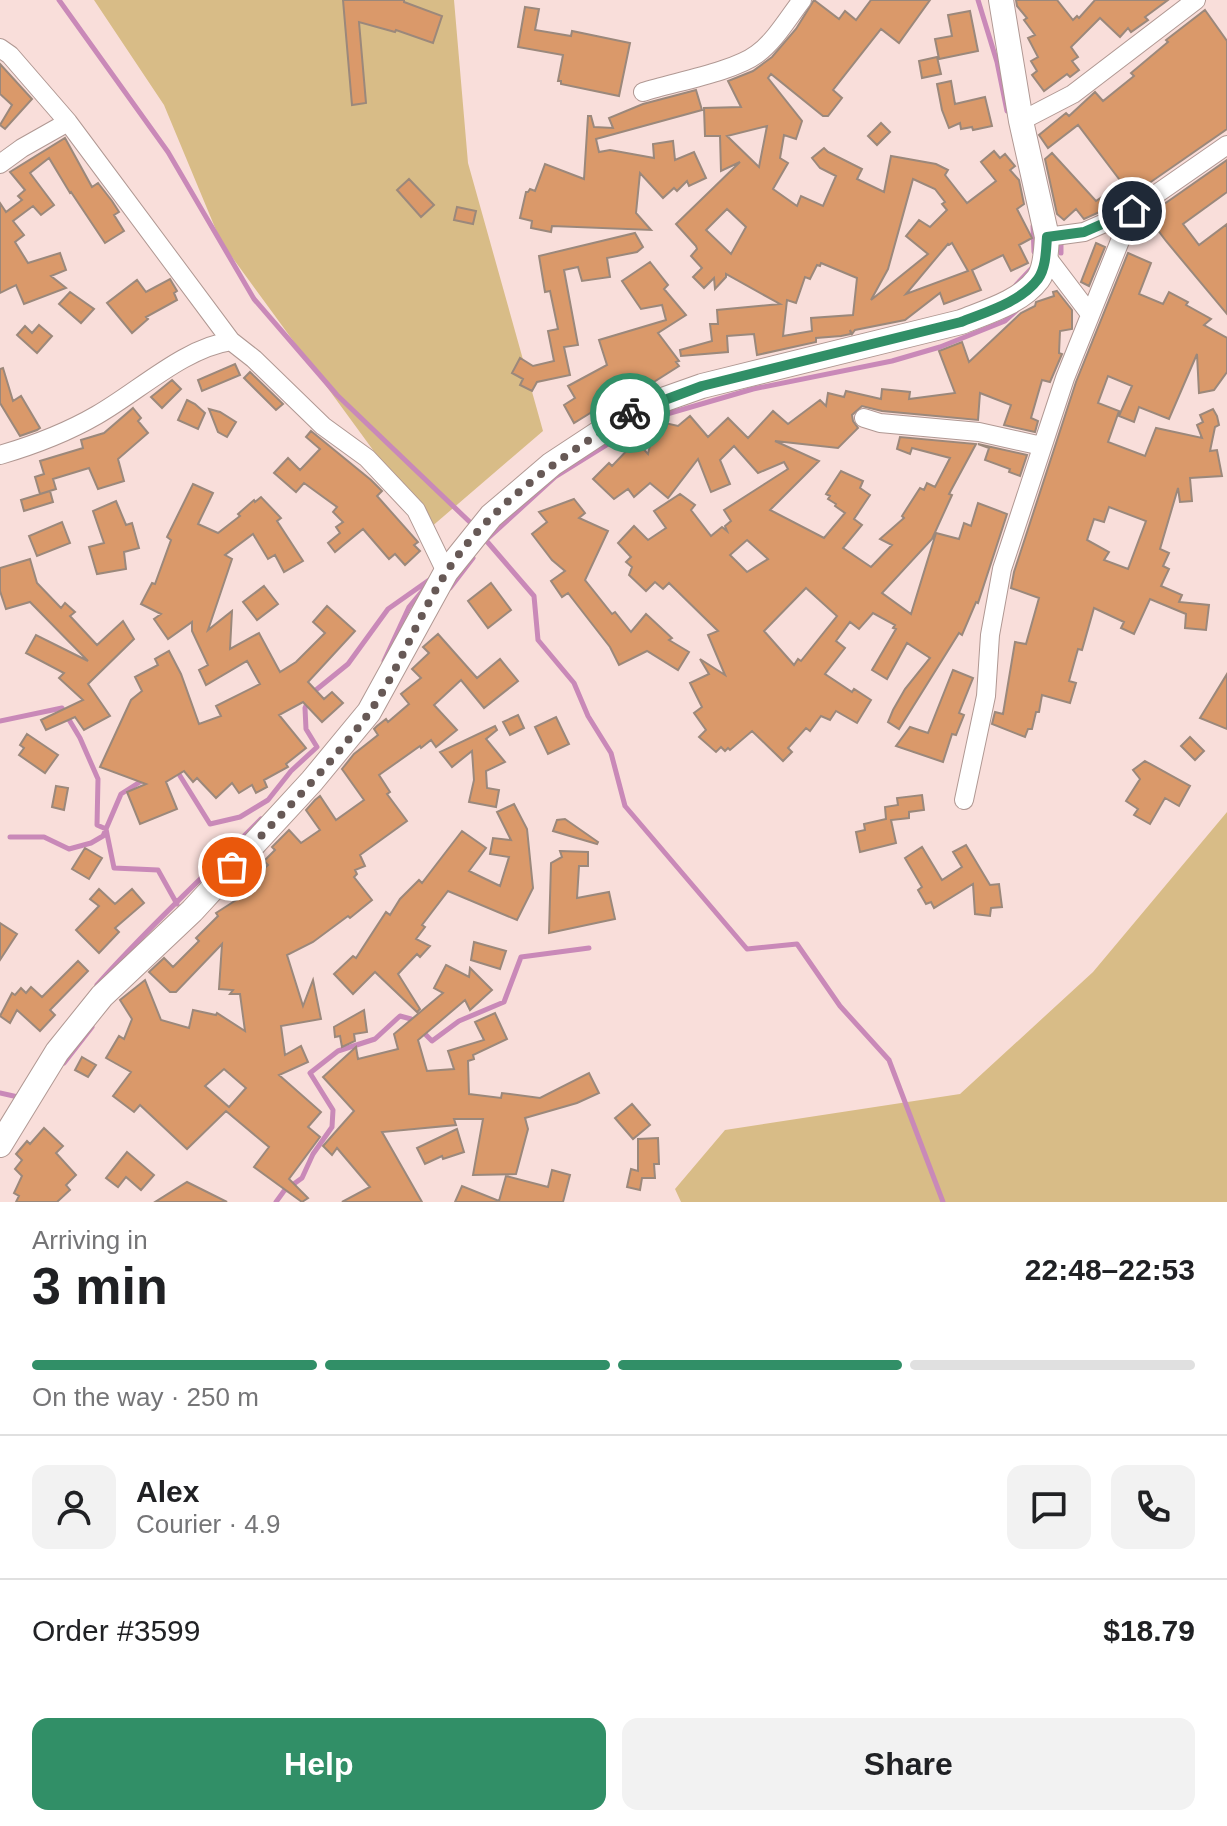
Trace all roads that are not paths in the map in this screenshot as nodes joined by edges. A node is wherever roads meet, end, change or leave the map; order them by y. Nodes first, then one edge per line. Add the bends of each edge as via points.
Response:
1 (802, 0) edge
2 (1001, 0) edge
3 (1196, 0) edge
4 (0, 48) edge
5 (643, 92) dead end
6 (1021, 121) junction
7 (68, 122) junction
8 (1227, 145) edge
9 (0, 164) edge
10 (1132, 211) junction
11 (1046, 246) junction
12 (1090, 314) junction
13 (231, 341) junction
14 (864, 418) dead end
15 (1042, 446) junction
16 (0, 455) edge
17 (446, 572) junction
18 (964, 800) dead end
19 (0, 1145) edge

1 - 5 street via 749,59
2 - 6 street
3 - 6 street via 1073,94
4 - 7 street
6 - 11 street
7 - 9 street
7 - 13 street
8 - 10 street
10 - 11 street
10 - 12 street
11 - 12 street
11 - 17 street via 1039,278 995,309 702,386 634,410 552,464 491,516
12 - 15 street
13 - 16 street via 209,344 95,416
13 - 17 street via 323,426 367,458 416,510
14 - 15 street via 979,432
15 - 18 street via 1002,569 986,696
17 - 19 street via 369,712 192,911 102,996 57,1052

